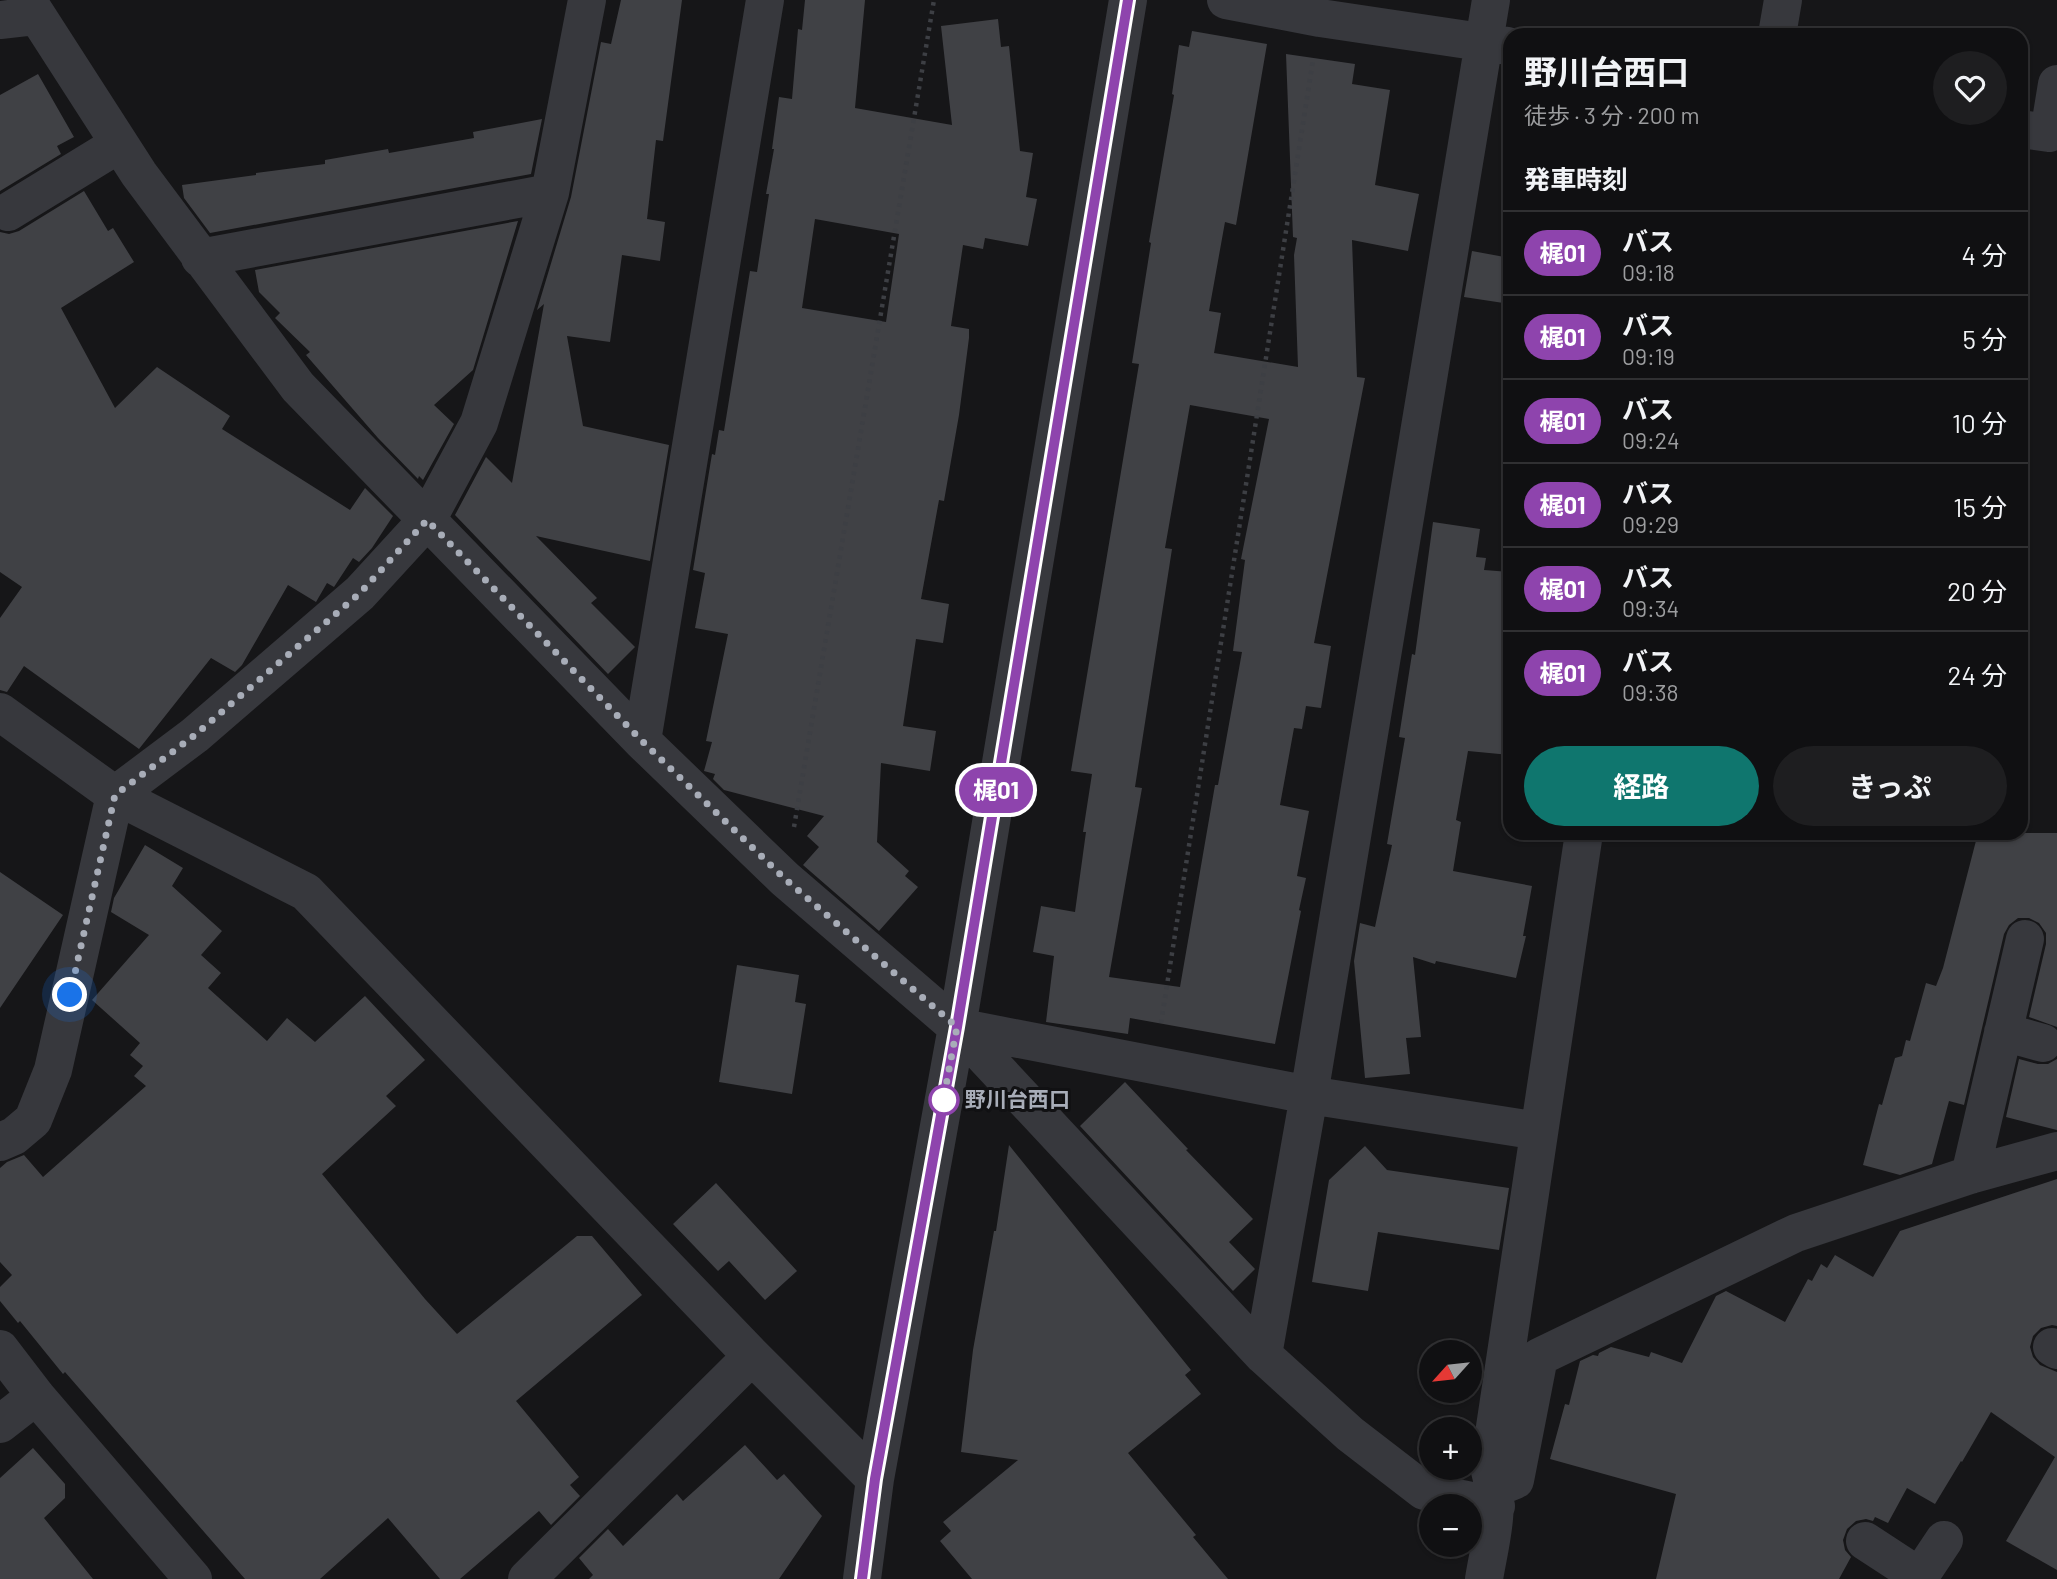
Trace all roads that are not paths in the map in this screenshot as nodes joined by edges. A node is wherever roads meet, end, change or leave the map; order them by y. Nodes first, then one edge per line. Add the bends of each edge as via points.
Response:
1 (587, 0) edge
2 (765, 0) edge
3 (1128, 0) edge
4 (1226, 0) edge
5 (1491, 0) edge
6 (1783, 0) edge
7 (21, 12) edge
8 (1778, 28) edge
9 (1497, 44) edge
10 (2057, 85) edge
11 (2042, 132) edge
12 (119, 144) junction
13 (550, 193) junction
14 (8, 212) dead end
15 (200, 258) junction
16 (427, 520) junction
17 (0, 712) edge
18 (642, 741) junction
19 (115, 795) junction
20 (1583, 840) edge
21 (2025, 939) dead end
22 (957, 1027) junction
23 (2003, 1032) junction
24 (2043, 1043) dead end
25 (1309, 1095) junction
26 (1539, 1131) junction
27 (0, 1142) edge
28 (2057, 1152) edge
29 (1970, 1175) junction
30 (0, 1349) edge
31 (1262, 1355) junction
32 (752, 1356) junction
33 (36, 1396) junction
34 (0, 1424) edge
35 (875, 1479) junction
36 (1496, 1497) junction
37 (1944, 1540) dead end
38 (1865, 1541) dead end
39 (1919, 1578) edge
40 (193, 1579) edge
41 (527, 1579) edge
42 (862, 1579) edge
43 (1484, 1579) edge

1 - 13 street
2 - 18 street
3 - 22 street
4 - 9 street
5 - 9 street
6 - 8 street
7 - 12 street
9 - 25 street
10 - 11 street
12 - 14 street
12 - 15 street
13 - 15 street
13 - 16 street via 479,424
15 - 16 street via 298,387
16 - 18 street
16 - 19 street via 360,593 195,735
17 - 19 street
18 - 22 street via 785,879
19 - 27 street via 53,1070 33,1119
19 - 32 street via 306,892
20 - 26 street
21 - 23 street
22 - 25 street
22 - 31 street
22 - 35 street
23 - 24 street
23 - 29 street
25 - 26 street
25 - 31 street
26 - 36 street via 1489,1467
28 - 29 street
29 - 36 street via 1796,1233 1539,1357 1515,1480
30 - 33 street
31 - 36 street via 1350,1434 1424,1491
32 - 35 street
32 - 41 street
33 - 34 street
33 - 40 street
35 - 42 street
36 - 43 street
37 - 39 street
38 - 39 street

